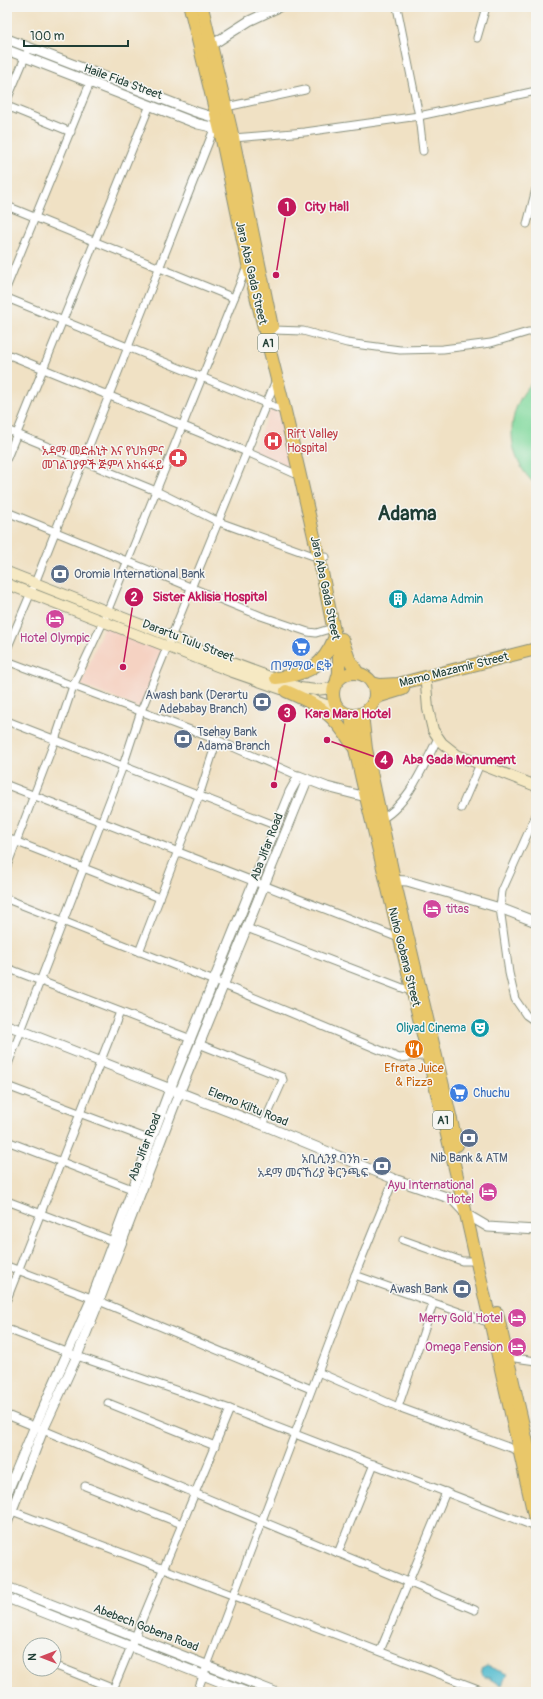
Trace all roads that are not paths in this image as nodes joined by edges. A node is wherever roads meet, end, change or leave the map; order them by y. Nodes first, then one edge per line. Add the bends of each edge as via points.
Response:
1 (190, 7) edge
2 (202, 7) edge
3 (279, 7) edge
4 (397, 7) edge
5 (486, 7) edge
6 (477, 38) dead end
7 (7, 39) edge
8 (210, 46) junction
9 (29, 48) junction
10 (7, 50) edge
11 (25, 57) junction
12 (90, 83) junction
13 (305, 90) dead end
14 (536, 91) edge
15 (7, 100) edge
16 (150, 105) junction
17 (7, 106) edge
18 (226, 107) junction
19 (418, 116) junction
20 (224, 128) junction
21 (71, 132) junction
22 (423, 151) dead end
23 (536, 189) edge
24 (7, 206) edge
25 (35, 217) junction
26 (527, 224) dead end
27 (94, 242) junction
28 (248, 264) junction
29 (159, 268) junction
30 (7, 286) edge
31 (7, 298) edge
32 (234, 298) junction
33 (62, 320) junction
34 (269, 331) junction
35 (536, 332) edge
36 (128, 347) junction
37 (7, 354) edge
38 (43, 369) junction
39 (277, 377) junction
40 (202, 378) junction
41 (109, 396) junction
42 (266, 404) junction
43 (285, 412) junction
44 (182, 426) junction
45 (7, 430) edge
46 (17, 434) junction
47 (247, 452) junction
48 (7, 458) edge
49 (83, 461) junction
50 (300, 476) junction
51 (156, 491) junction
52 (7, 512) edge
53 (219, 522) junction
54 (55, 531) junction
55 (322, 557) junction
56 (128, 561) junction
57 (7, 572) edge
58 (35, 583) junction
59 (7, 584) edge
60 (192, 587) junction
61 (31, 593) junction
62 (105, 617) junction
63 (334, 632) junction
64 (170, 642) junction
65 (536, 649) edge
66 (7, 650) edge
67 (345, 650) junction
68 (536, 657) edge
69 (7, 661) edge
70 (357, 672) junction
71 (276, 678) junction
72 (434, 680) junction
73 (372, 683) junction
74 (335, 684) junction
75 (73, 686) junction
76 (397, 688) junction
77 (286, 690) junction
78 (374, 700) junction
79 (338, 709) junction
80 (141, 711) junction
81 (357, 714) junction
82 (7, 721) edge
83 (438, 738) junction
84 (55, 740) junction
85 (217, 740) junction
86 (365, 741) junction
87 (355, 749) junction
88 (480, 764) junction
89 (122, 766) junction
90 (303, 778) junction
91 (7, 785) edge
92 (536, 786) edge
93 (34, 796) junction
94 (199, 796) junction
95 (366, 797) junction
96 (461, 808) dead end
97 (536, 815) edge
98 (377, 821) junction
99 (101, 822) junction
100 (277, 826) junction
101 (7, 838) edge
102 (16, 842) junction
103 (178, 852) junction
104 (7, 866) edge
105 (84, 868) junction
106 (390, 880) junction
107 (255, 882) junction
108 (265, 885) junction
109 (160, 898) junction
110 (7, 899) edge
111 (500, 908) junction
112 (63, 921) junction
113 (536, 922) edge
114 (247, 928) junction
115 (399, 938) junction
116 (139, 952) junction
117 (7, 968) edge
118 (40, 981) junction
119 (214, 982) junction
120 (223, 985) junction
121 (413, 992) junction
122 (120, 1012) junction
123 (536, 1022) edge
124 (7, 1025) edge
125 (21, 1031) junction
126 (190, 1039) junction
127 (199, 1044) junction
128 (432, 1055) junction
129 (100, 1062) junction
130 (7, 1067) edge
131 (7, 1086) edge
132 (170, 1089) junction
133 (179, 1093) junction
134 (80, 1114) junction
135 (263, 1125) junction
136 (151, 1140) junction
137 (7, 1141) edge
138 (61, 1162) junction
139 (394, 1178) junction
140 (132, 1189) junction
141 (7, 1201) edge
142 (40, 1214) junction
143 (470, 1217) junction
144 (536, 1230) edge
145 (403, 1240) dead end
146 (113, 1241) junction
147 (476, 1261) junction
148 (7, 1266) edge
149 (18, 1270) junction
150 (355, 1275) junction
151 (7, 1299) edge
152 (96, 1300) junction
153 (432, 1304) junction
154 (496, 1325) junction
155 (7, 1329) edge
156 (73, 1354) junction
157 (508, 1357) junction
158 (536, 1361) edge
159 (318, 1372) junction
160 (311, 1389) junction
161 (108, 1403) dead end
162 (398, 1407) junction
163 (230, 1409) junction
164 (7, 1415) edge
165 (39, 1428) junction
166 (294, 1434) junction
167 (214, 1446) junction
168 (528, 1455) edge
169 (374, 1464) junction
170 (536, 1482) edge
171 (85, 1486) dead end
172 (446, 1492) junction
173 (195, 1493) junction
174 (7, 1494) edge
175 (12, 1511) junction
176 (262, 1521) junction
177 (7, 1523) edge
178 (182, 1524) junction
179 (536, 1526) edge
180 (338, 1554) junction
181 (164, 1569) junction
182 (410, 1582) junction
183 (7, 1587) edge
184 (234, 1596) junction
185 (7, 1598) edge
186 (475, 1610) dead end
187 (135, 1637) junction
188 (131, 1647) junction
189 (380, 1652) junction
190 (208, 1666) junction
191 (62, 1668) edge
192 (203, 1676) junction
193 (113, 1690) edge
194 (198, 1692) edge
195 (246, 1692) edge
196 (275, 1692) edge
197 (486, 1692) edge

1 - 20 main road, Jara Aba Gada Street / A1
2 - 8 main road, Jara Aba Gada Street / A1
3 - 8 street via 249,21
4 - 19 street
5 - 6 street
7 - 9 street, Haile Fida Street
8 - 18 main road, Jara Aba Gada Street / A1
9 - 11 street
9 - 20 street, Haile Fida Street
10 - 11 street, Haile Fida Street
11 - 12 street, Haile Fida Street
11 - 15 street
12 - 16 street, Haile Fida Street
12 - 21 street
13 - 18 street
14 - 19 street
16 - 20 street, Haile Fida Street
16 - 27 street
17 - 21 street
18 - 20 main road, Jara Aba Gada Street / A1
19 - 20 street via 304,132
19 - 22 street
20 - 28 main road, Jara Aba Gada Street / A1
20 - 29 street
20 - 34 main road, Jara Aba Gada Street / A1
21 - 25 street
23 - 26 street
24 - 25 street
25 - 27 street
25 - 30 street
27 - 29 street
27 - 33 street
28 - 32 street
28 - 34 main road, Jara Aba Gada Street / A1
29 - 32 street
29 - 36 street
31 - 33 street
32 - 40 street
33 - 36 street
33 - 38 street
34 - 35 street via 303,331 347,343 400,350 444,349 491,343
34 - 39 main road, Jara Aba Gada Street / A1
34 - 55 main road, Jara Aba Gada Street / A1
36 - 40 street
36 - 41 street
37 - 38 street
38 - 41 street
38 - 46 street
39 - 42 street
39 - 43 main road, Jara Aba Gada Street / A1
40 - 42 street
40 - 44 street
41 - 44 street
41 - 49 street
42 - 43 street
42 - 47 street
43 - 50 main road, Jara Aba Gada Street / A1
44 - 47 street
44 - 51 street
45 - 46 street
46 - 48 street
46 - 49 street
47 - 50 street
47 - 53 street
49 - 51 street
49 - 54 street
50 - 55 main road, Jara Aba Gada Street / A1
51 - 53 street
51 - 56 street
52 - 54 street
53 - 55 street
53 - 60 street
54 - 56 street
54 - 58 street
55 - 63 main road, Jara Aba Gada Street / A1
55 - 67 main road, Jara Aba Gada Street / A1
56 - 60 street
56 - 62 street
57 - 58 main road, Darartu Tulu Street
58 - 61 street
58 - 62 main road, Darartu Tulu Street
59 - 61 main road, Darartu Tulu Street
60 - 63 street via 261,616 308,632
60 - 64 street
61 - 62 main road, Darartu Tulu Street
61 - 66 street
62 - 64 main road, Darartu Tulu Street
62 - 75 street
63 - 71 main road via 329,651 311,670 296,676
63 - 74 main road, Jara Aba Gada Street / A1 via 339,665
64 - 71 main road, Darartu Tulu Street
64 - 77 main road, Darartu Tulu Street via 230,671
64 - 80 street
65 - 72 main road, Mamo Mazamir Street
67 - 70 main road, Jara Aba Gada Street / A1
67 - 76 main road via 366,671
68 - 72 main road, Mamo Mazamir Street
69 - 75 street
70 - 73 main road via 366,676
70 - 74 main road via 343,675
71 - 74 main road, Darartu Tulu Street via 300,688 316,690
72 - 76 main road, Mamo Mazamir Street
72 - 83 main road via 428,710 433,730
73 - 76 main road, Mamo Mazamir Street
73 - 78 main road via 375,691
74 - 79 main road via 333,699
75 - 80 street
75 - 84 street
76 - 78 main road, Mamo Mazamir Street
76 - 86 main road via 372,715
77 - 79 main road, Darartu Tulu Street
77 - 87 main road via 327,712 344,731
78 - 81 main road via 370,708
79 - 81 main road
80 - 85 street
80 - 89 street
81 - 86 main road, Nuho Gobana Street / A1
81 - 87 main road, Nuho Gobana Street / A1
82 - 84 street
83 - 88 main road via 457,755
83 - 98 street via 399,805
84 - 89 street
84 - 93 street
85 - 90 street
85 - 94 street
86 - 98 main road, Nuho Gobana Street / A1
87 - 95 main road, Nuho Gobana Street / A1
88 - 92 main road
88 - 96 street
89 - 94 street
89 - 99 street
90 - 95 street
90 - 100 street, Aba Jifar Road via 290,792
90 - 108 street, Aba Jifar Road
91 - 93 street
93 - 99 street
93 - 102 street
94 - 100 street
94 - 103 street
95 - 98 main road, Nuho Gobana Street / A1
97 - 111 street via 502,890
98 - 106 main road, Nuho Gobana Street / A1
99 - 103 street
99 - 105 street
100 - 107 street, Aba Jifar Road
101 - 102 street
102 - 104 street
102 - 105 street
103 - 107 street
103 - 109 street
105 - 109 street
105 - 112 street
106 - 111 street via 407,880
106 - 115 main road, Nuho Gobana Street / A1
106 - 128 main road, Nuho Gobana Street / A1
107 - 108 street
107 - 119 street, Aba Jifar Road
108 - 114 street, Aba Jifar Road
108 - 115 street
109 - 116 street
110 - 112 street
111 - 113 street
111 - 123 street via 515,998 526,1015
112 - 116 street
112 - 118 street
114 - 120 street, Aba Jifar Road
114 - 121 street
115 - 121 main road, Nuho Gobana Street / A1
116 - 119 street
117 - 118 street
118 - 122 street
118 - 125 street
119 - 120 street
119 - 126 street, Aba Jifar Road
120 - 127 street, Aba Jifar Road
120 - 128 street via 399,1058
121 - 128 main road, Nuho Gobana Street / A1
122 - 126 street
122 - 129 street
124 - 125 street, Elemo Kiltu Road
125 - 129 street, Elemo Kiltu Road
125 - 130 street
126 - 132 street, Aba Jifar Road
127 - 133 street, Aba Jifar Road
127 - 135 street via 282,1077 283,1080
128 - 143 main road, Nuho Gobana Street / A1
129 - 132 street, Elemo Kiltu Road
129 - 134 street
131 - 134 street
132 - 133 street, Elemo Kiltu Road
132 - 136 street, Aba Jifar Road
133 - 135 street, Elemo Kiltu Road
133 - 152 street, Aba Jifar Road
134 - 136 street
134 - 138 street
135 - 139 street, Elemo Kiltu Road
136 - 140 street, Aba Jifar Road
137 - 138 street
138 - 140 street
138 - 142 street
139 - 143 street, Elemo Kiltu Road via 452,1199
139 - 150 street
140 - 146 street, Aba Jifar Road
141 - 142 street
142 - 146 street
142 - 149 street
143 - 144 street via 488,1227
143 - 147 main road, Nuho Gobana Street / A1
143 - 154 main road, Nuho Gobana Street / A1
145 - 147 street via 462,1261
146 - 152 street, Aba Jifar Road
147 - 154 main road, Nuho Gobana Street / A1
148 - 149 street
149 - 151 street
149 - 152 street
150 - 153 street
150 - 159 street
152 - 156 street, Aba Jifar Road
152 - 160 street
153 - 154 street
153 - 162 street
154 - 157 main road, Nuho Gobana Street / A1
154 - 168 main road, Nuho Gobana Street / A1
155 - 156 street
156 - 163 street
156 - 165 street, Aba Jifar Road
157 - 158 street
157 - 168 main road, Nuho Gobana Street / A1
159 - 160 street
159 - 162 street
160 - 166 street
161 - 167 street
162 - 168 street
163 - 166 street
163 - 167 street
164 - 165 street
165 - 173 street
165 - 174 street, Aba Jifar Road
165 - 175 street, Aba Jifar Road
166 - 169 street
166 - 176 street
167 - 173 street
168 - 170 main road, Nuho Gobana Street / A1
168 - 179 main road, Nuho Gobana Street / A1
169 - 172 street
169 - 180 street
171 - 178 street
172 - 179 street
172 - 182 street
173 - 176 street
173 - 178 street
175 - 177 street, Aba Jifar Road
175 - 181 street
176 - 180 street
176 - 184 street
178 - 181 street
180 - 182 street
181 - 184 street
181 - 187 street
182 - 186 street
182 - 189 street
183 - 187 street, Abebech Gobena Road
184 - 189 street
184 - 190 street
185 - 188 street, Abebech Gobena Road
187 - 188 street
187 - 190 street, Abebech Gobena Road
188 - 192 street, Abebech Gobena Road
188 - 193 street
189 - 197 street
190 - 192 street
190 - 196 street, Abebech Gobena Road
191 - 193 street
192 - 194 street
192 - 195 street, Abebech Gobena Road

